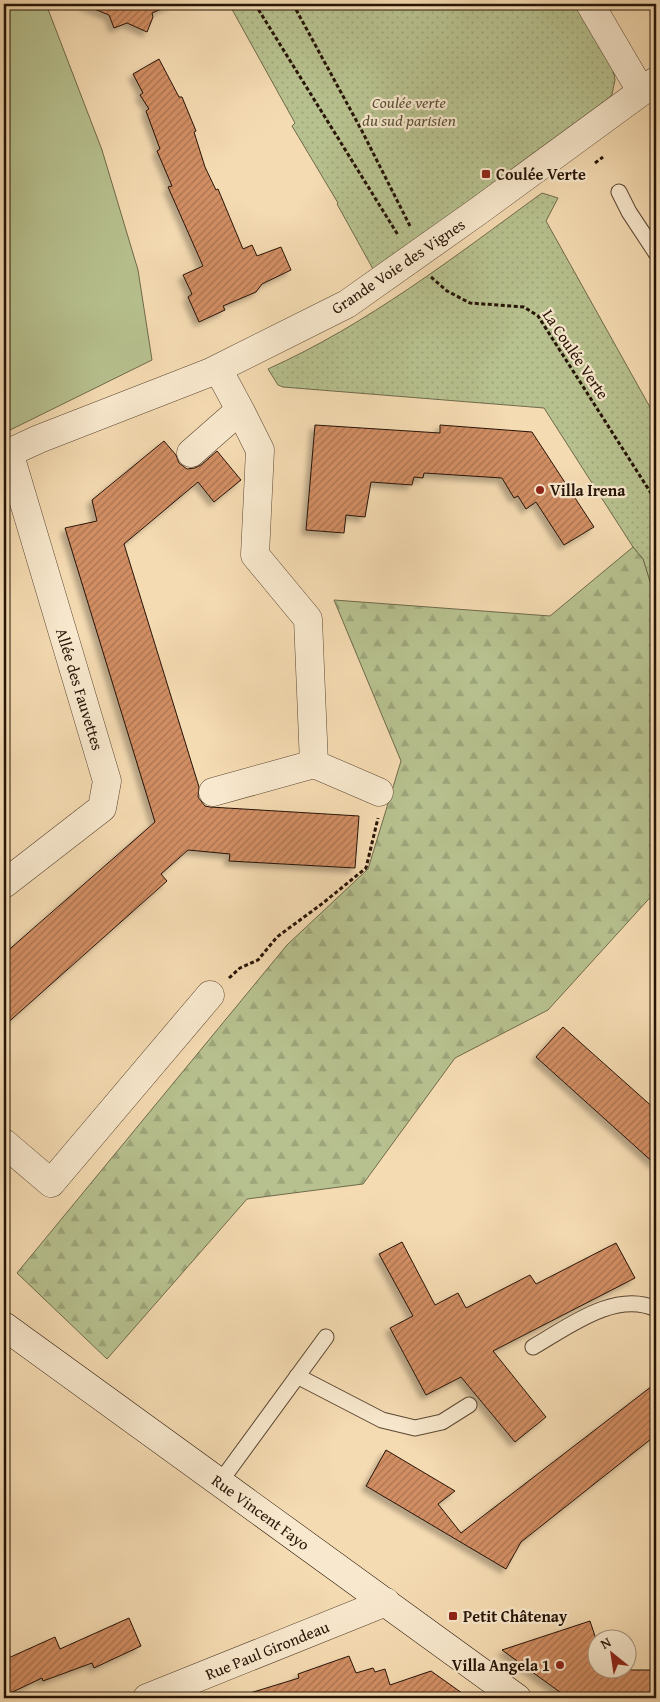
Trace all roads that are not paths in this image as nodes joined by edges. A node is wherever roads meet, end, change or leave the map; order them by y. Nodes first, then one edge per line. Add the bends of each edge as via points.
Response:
1 (590, 4) edge
2 (649, 86) edge
3 (619, 192) dead end
4 (656, 253) edge
5 (218, 369) junction
6 (240, 410) junction
7 (190, 452) dead end
8 (6, 453) edge
9 (314, 764) junction
10 (213, 792) dead end
11 (379, 792) road end
12 (4, 884) edge
13 (210, 995) road end
14 (4, 1143) edge
15 (656, 1309) edge
16 (4, 1326) edge
17 (326, 1337) dead end
18 (533, 1347) dead end
19 (297, 1376) junction
20 (469, 1404) dead end
21 (220, 1482) junction
22 (386, 1602) junction
23 (147, 1698) edge
24 (517, 1698) edge

1 - 2 street
2 - 5 street, Grande Voie des Vignes via 347,304
3 - 4 lane
5 - 6 street
5 - 8 street, Grande Voie des Vignes
6 - 7 street
6 - 9 street via 260,450 255,555 308,620
8 - 12 street, Allée des Fauvettes via 107,781 102,808
9 - 10 street
9 - 11 street
13 - 14 street via 51,1183
15 - 18 lane via 626,1303 600,1309
16 - 21 street, Rue Vincent Fayo
17 - 19 lane
19 - 20 lane via 382,1420 414,1428 442,1422
19 - 21 lane
21 - 22 street, Rue Vincent Fayo
22 - 23 street, Rue Paul Girondeau
22 - 24 street, Rue Vincent Fayo

